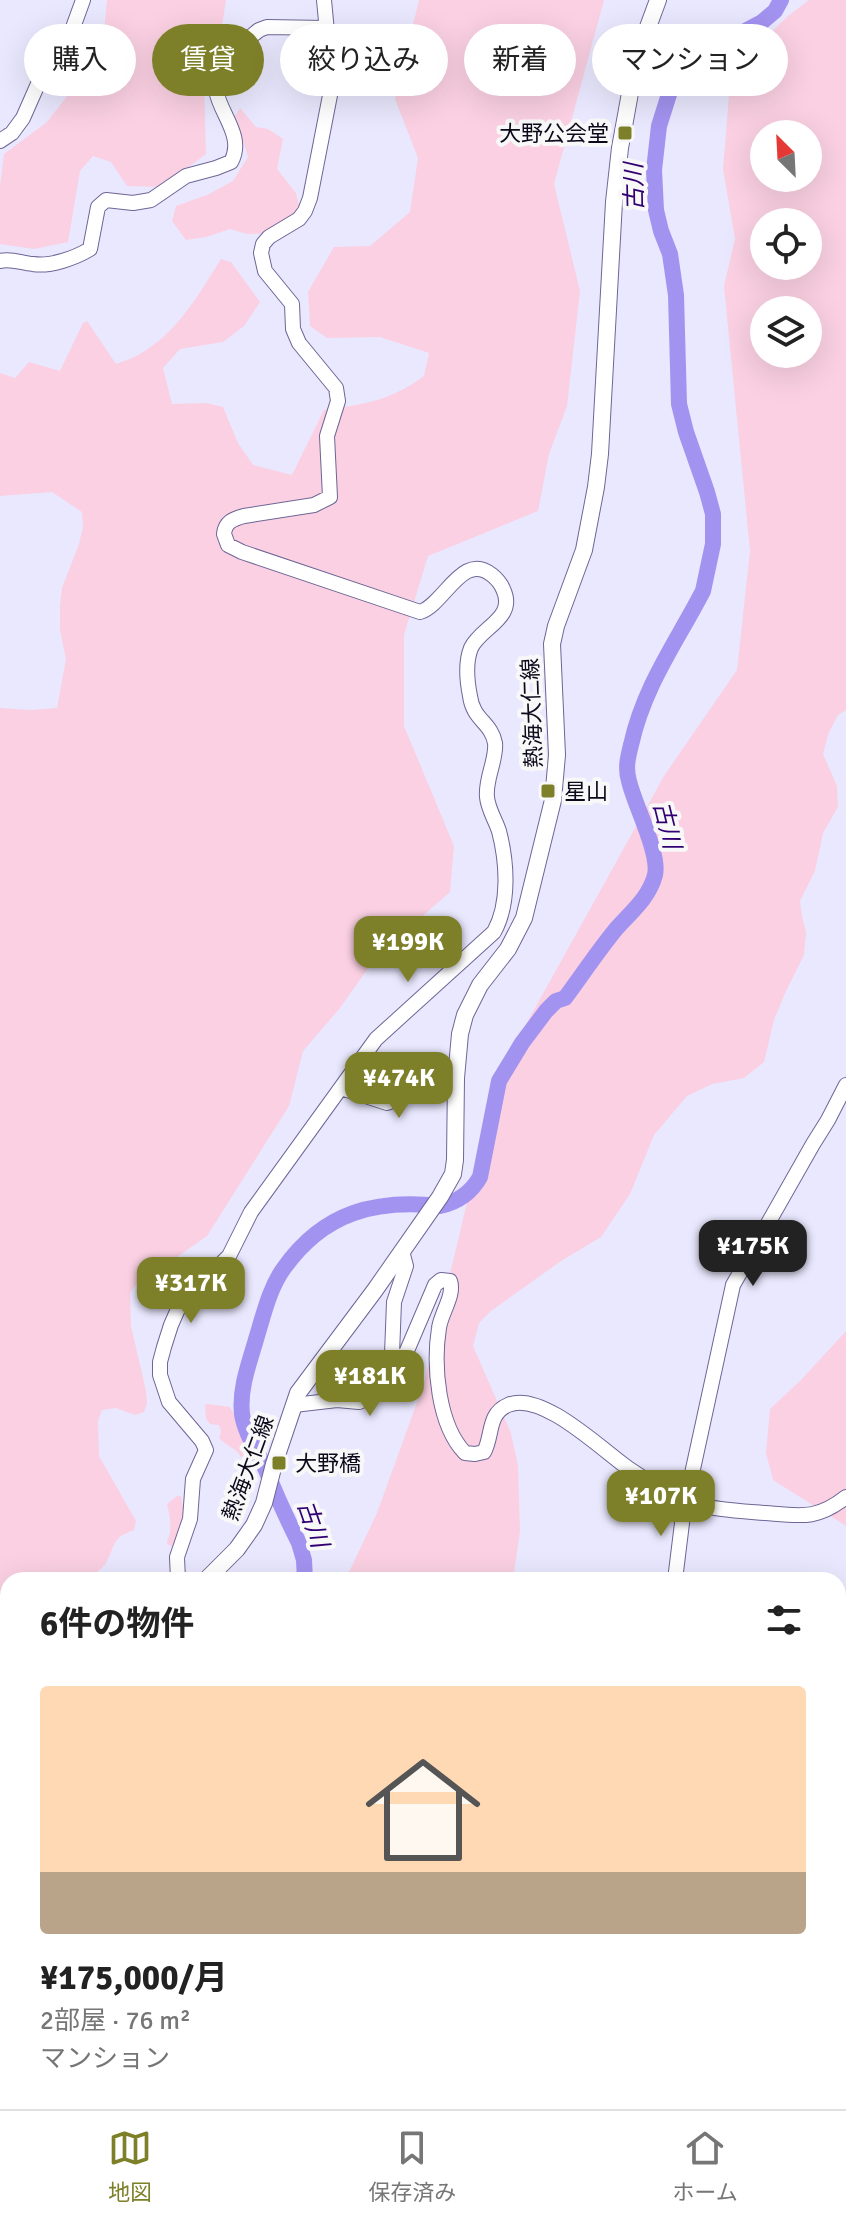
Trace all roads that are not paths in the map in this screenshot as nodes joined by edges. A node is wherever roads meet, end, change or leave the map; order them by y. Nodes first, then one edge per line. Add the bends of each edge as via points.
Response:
1 (83, 0) edge
2 (324, 0) edge
3 (658, 0) edge
4 (326, 24) edge
5 (280, 27) edge
6 (330, 96) edge
7 (0, 141) edge
8 (0, 261) edge
9 (456, 1078) junction
10 (846, 1085) edge
11 (341, 1088) junction
12 (402, 1251) junction
13 (397, 1358) junction
14 (294, 1405) junction
15 (846, 1497) edge
16 (687, 1501) junction
17 (178, 1572) edge
18 (214, 1572) edge
19 (676, 1572) edge

1 - 7 street via 71,33 49,59 23,118
2 - 4 street
3 - 9 main road, 熱海大仁線 via 641,46 620,148 596,487 584,550 552,644 557,755 553,800 524,918 465,1015
5 - 8 street via 259,30 217,74 219,102 235,134 231,162 186,176 151,200 106,200 98,207 90,249 81,254 44,265
6 - 11 street via 305,211 269,237 261,253 265,271 292,304 299,343 336,388 338,401 326,447 330,497 314,505 234,519 225,528 225,540 242,552 420,612 470,569 493,576 506,603 496,623 475,642 468,666 473,710 495,745 487,799 506,876 500,919 488,938 376,1039
9 - 11 street via 387,1103
9 - 12 main road, 熱海大仁線 via 455,1166
10 - 16 street via 733,1285
11 - 17 street via 251,1212 229,1256 182,1300 167,1336 160,1362 162,1386 206,1450 193,1479
12 - 13 street via 406,1266 394,1302 392,1336
12 - 14 main road, 熱海大仁線 via 308,1378
13 - 14 street via 392,1372 362,1401
13 - 16 street via 406,1353 435,1285 450,1281 453,1290 439,1328 436,1371 450,1432 465,1453 484,1452 498,1412 523,1403 553,1412 627,1467
14 - 18 main road, 熱海大仁線 via 267,1494 247,1537
15 - 16 street via 819,1514 795,1515
16 - 19 street

